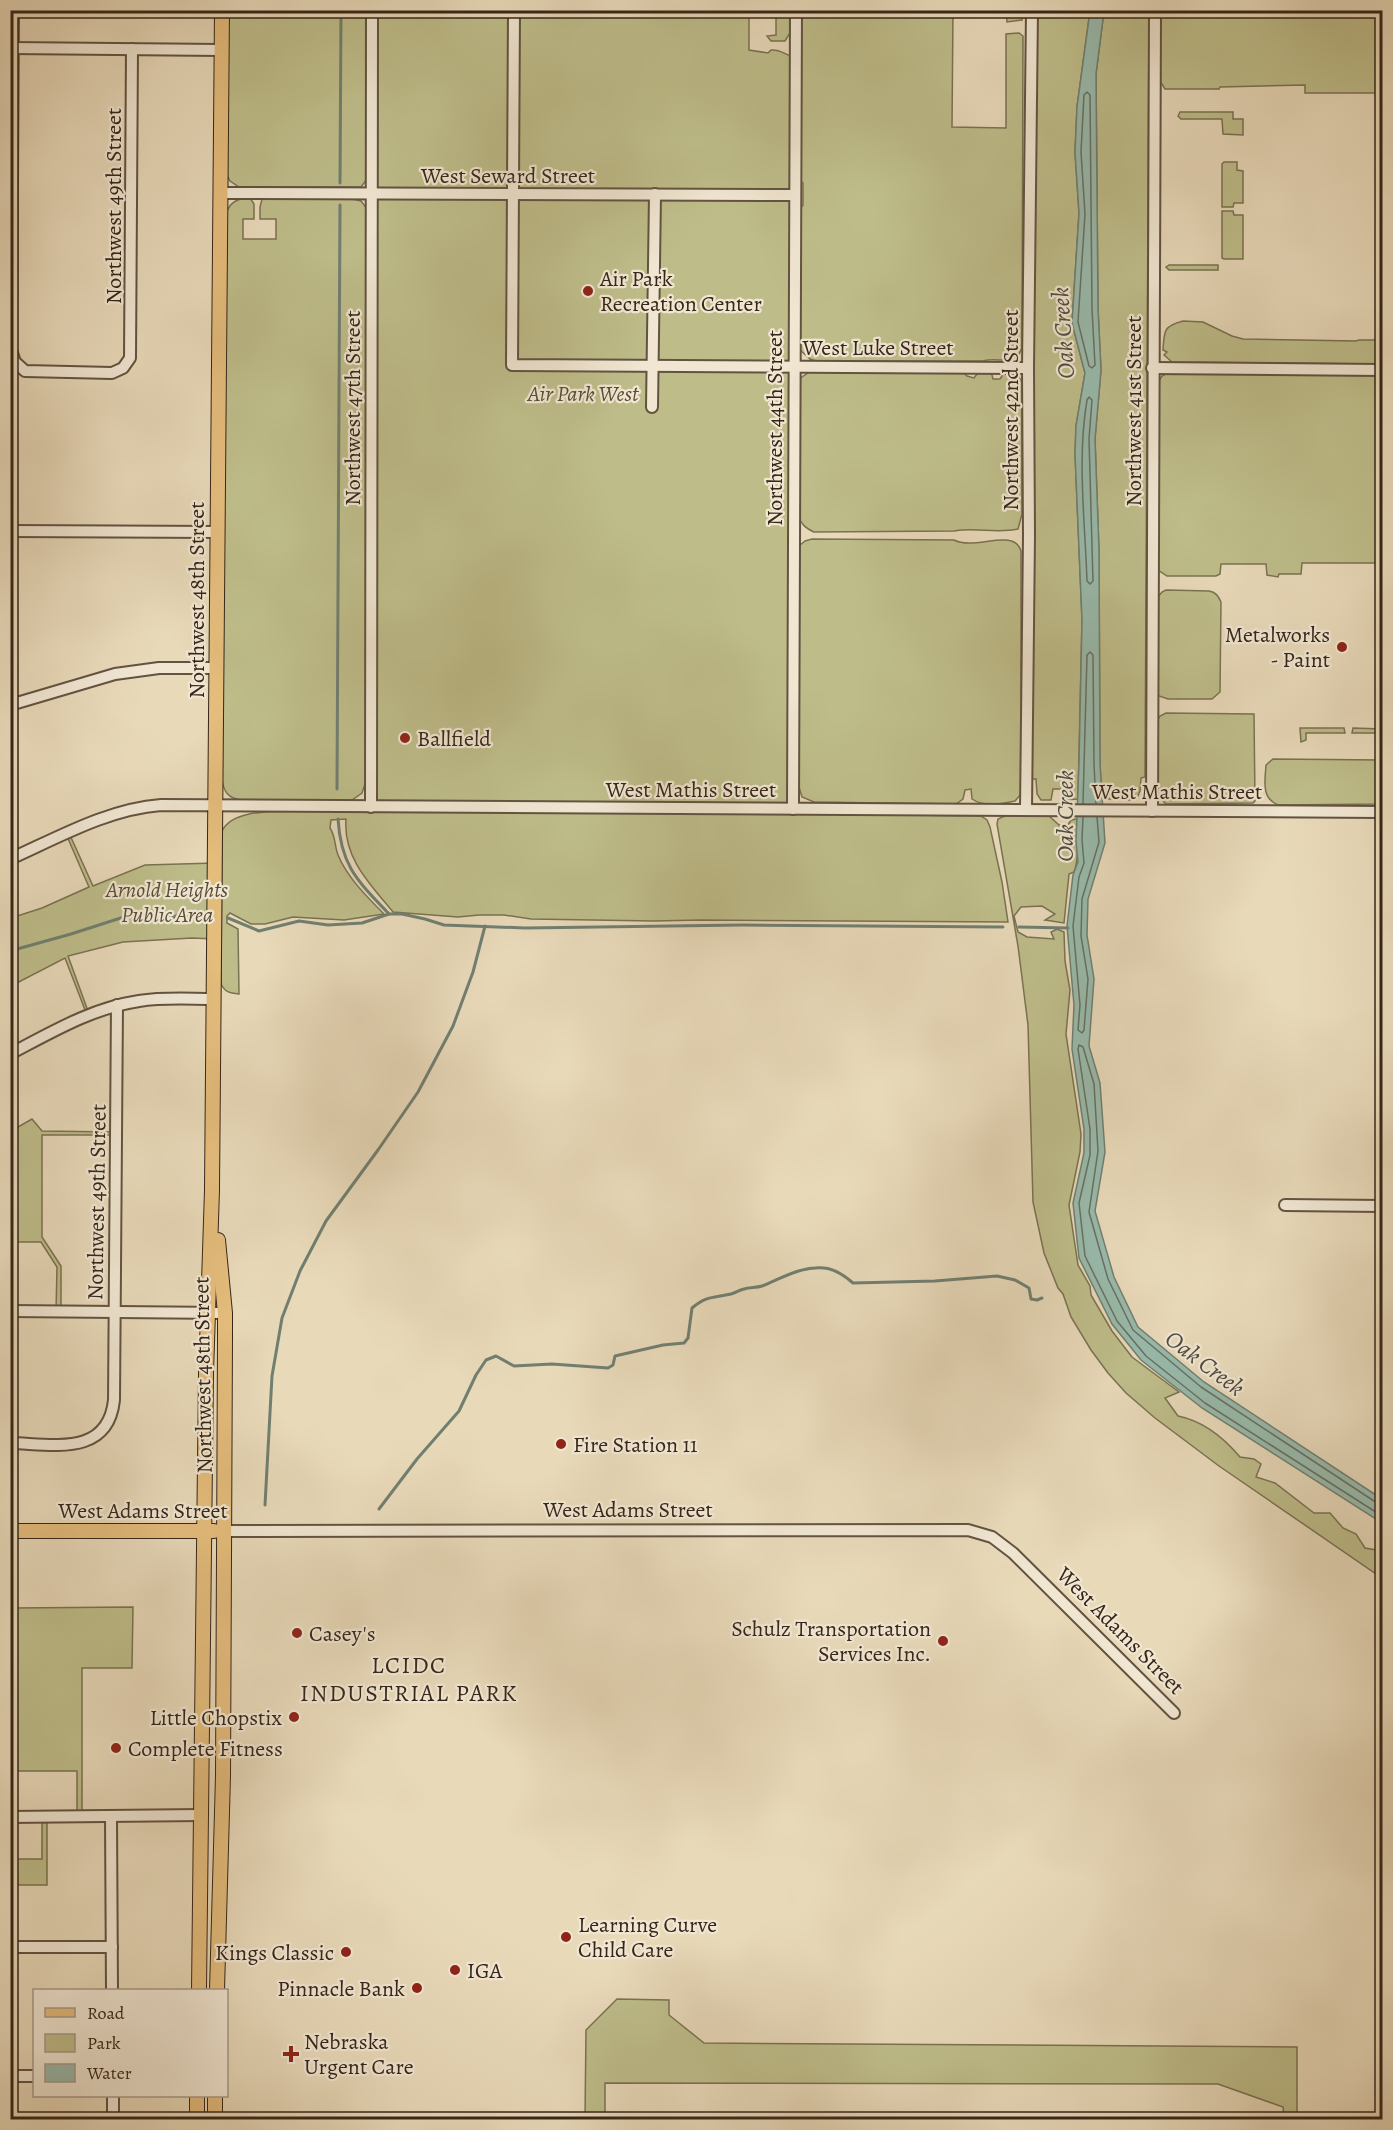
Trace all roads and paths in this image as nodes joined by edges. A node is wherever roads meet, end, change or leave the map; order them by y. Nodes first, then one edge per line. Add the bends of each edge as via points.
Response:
1 (13, 10) edge
2 (222, 10) edge
3 (372, 10) edge
4 (514, 10) edge
5 (796, 10) edge
6 (1032, 10) edge
7 (1155, 10) edge
8 (12, 48) edge
9 (132, 49) junction
10 (222, 50) junction
11 (221, 193) junction
12 (372, 194) junction
13 (514, 194) junction
14 (655, 194) junction
15 (795, 195) junction
16 (653, 366) junction
17 (794, 366) junction
18 (1028, 368) junction
19 (1152, 368) junction
20 (1383, 370) edge
21 (652, 407) dead end
22 (10, 531) edge
23 (218, 532) junction
24 (217, 668) junction
25 (10, 705) edge
26 (215, 805) junction
27 (371, 807) junction
28 (793, 809) junction
29 (1026, 810) junction
30 (1152, 811) junction
31 (1383, 812) edge
32 (10, 859) edge
33 (214, 999) junction
34 (117, 1005) junction
35 (10, 1054) edge
36 (213, 1190) junction
37 (1285, 1205) dead end
38 (1383, 1206) edge
39 (10, 1311) edge
40 (114, 1312) junction
41 (208, 1313) junction
42 (225, 1313) junction
43 (10, 1443) edge
44 (10, 1531) edge
45 (205, 1531) junction
46 (225, 1531) junction
47 (1174, 1713) dead end
48 (201, 1815) junction
49 (10, 1817) edge
50 (111, 1817) junction
51 (10, 1947) edge
52 (112, 1947) junction
53 (112, 1989) edge
54 (199, 1989) edge
55 (217, 1989) edge
56 (10, 2076) edge
57 (33, 2076) edge
58 (113, 2097) edge
59 (197, 2097) edge
60 (215, 2097) edge
61 (113, 2120) edge
62 (197, 2120) edge
63 (214, 2120) edge

1 - 8 street
2 - 10 main road, Northwest 48th Street
3 - 12 street, Northwest 47th Street
4 - 13 street
5 - 15 street, Northwest 44th Street
6 - 18 street, Northwest 42nd Street
7 - 19 street, Northwest 41st Street
8 - 9 street
8 - 9 street, Northwest 49th Street via 11,350 15,362 34,373 109,373 128,363 132,350
9 - 10 street
10 - 11 main road, Northwest 48th Street
11 - 12 street, West Seward Street
11 - 23 main road, Northwest 48th Street
12 - 13 street, West Seward Street
12 - 27 street, Northwest 47th Street
13 - 14 street, West Seward Street
13 - 16 street, West Luke Street via 512,365
14 - 15 street, West Seward Street
14 - 16 street
15 - 17 street, Northwest 44th Street
16 - 17 street, West Luke Street
16 - 21 street
17 - 18 street, West Luke Street
17 - 28 street, Northwest 44th Street
18 - 29 street, Northwest 42nd Street
19 - 20 street
19 - 30 street, Northwest 41st Street
22 - 23 street
23 - 24 main road, Northwest 48th Street
24 - 25 street via 159,668 115,674
24 - 26 main road, Northwest 48th Street
26 - 27 street, West Mathis Street
26 - 32 street, West Mathis Street via 161,805 124,811
26 - 33 main road, Northwest 48th Street
27 - 28 street, West Mathis Street
28 - 29 street, West Mathis Street
29 - 30 street, West Mathis Street
30 - 31 street, West Mathis Street
33 - 34 street via 162,999
33 - 36 main road, Northwest 48th Street
34 - 35 street via 87,1015
34 - 40 street, Northwest 49th Street
36 - 41 main road, Northwest 48th Street
36 - 42 main road, Northwest 48th Street
37 - 38 street
39 - 40 street
40 - 41 street
40 - 43 street, Northwest 49th Street via 114,1400 108,1422 100,1433 88,1441 71,1444
41 - 42 street
41 - 45 main road, Northwest 48th Street
42 - 46 main road, Northwest 48th Street
44 - 45 main road, West Adams Street
45 - 46 main road, West Adams Street
45 - 48 main road, Northwest 48th Street
46 - 47 street, West Adams Street via 968,1530 992,1537 1013,1553
46 - 55 main road, Northwest 48th Street via 223,1822
48 - 50 street
48 - 54 main road, Northwest 48th Street
48 - 55 main road via 208,1818 208,1963
49 - 50 street
50 - 52 street
51 - 52 street
52 - 53 street
56 - 57 street
58 - 61 street
59 - 62 main road
60 - 63 main road

